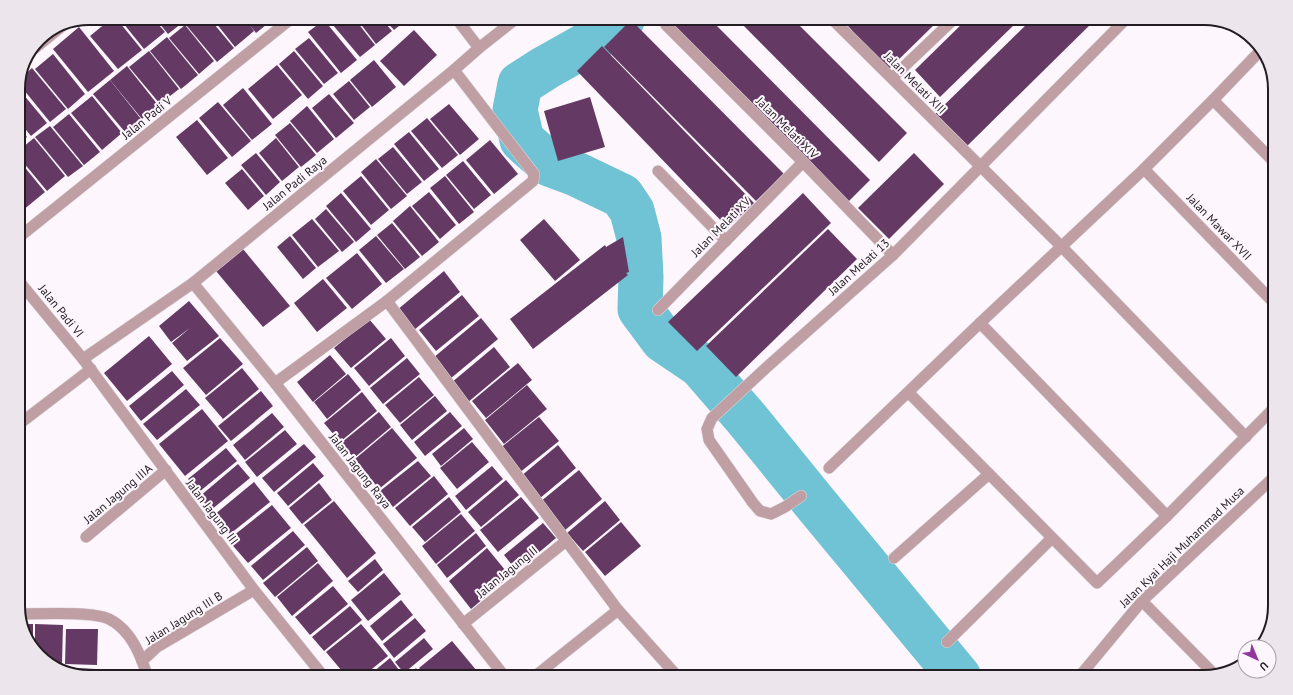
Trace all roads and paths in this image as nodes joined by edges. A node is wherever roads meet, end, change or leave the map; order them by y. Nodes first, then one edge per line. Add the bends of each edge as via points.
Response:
1 (283, 25) edge
2 (461, 25) edge
3 (508, 25) edge
4 (666, 25) edge
5 (838, 25) edge
6 (948, 25) edge
7 (1120, 25) edge
8 (479, 48) junction
9 (1257, 54) edge
10 (454, 70) junction
11 (892, 78) junction
12 (1213, 100) junction
13 (1268, 156) edge
14 (803, 162) junction
15 (980, 167) junction
16 (1144, 169) junction
17 (658, 171) dead end
18 (25, 232) edge
19 (726, 241) junction
20 (1062, 247) junction
21 (893, 255) junction
22 (193, 283) junction
23 (25, 289) edge
24 (1268, 297) edge
25 (387, 301) junction
26 (658, 310) dead end
27 (980, 323) junction
28 (83, 359) junction
29 (91, 370) junction
30 (275, 383) junction
31 (909, 393) junction
32 (1268, 414) edge
33 (25, 417) edge
34 (1246, 437) junction
35 (829, 468) dead end
36 (166, 470) junction
37 (988, 474) junction
38 (1268, 483) edge
39 (801, 496) dead end
40 (1167, 516) junction
41 (86, 537) dead end
42 (1052, 538) junction
43 (566, 541) junction
44 (894, 558) dead end
45 (254, 590) junction
46 (1142, 601) junction
47 (618, 610) junction
48 (26, 614) edge
49 (463, 624) junction
50 (947, 642) dead end
51 (142, 661) junction
52 (145, 670) edge
53 (318, 670) edge
54 (499, 670) edge
55 (543, 670) edge
56 (672, 670) edge
57 (1085, 670) edge
58 (1210, 670) edge

1 - 18 street, Jalan Padi V
2 - 8 street
3 - 8 street, Jalan Padi Raya
4 - 14 street, Jalan Melati XIV
5 - 11 street, Jalan Melati XIII
6 - 11 street
7 - 15 street, Jalan Melati 13
8 - 10 street, Jalan Padi Raya
9 - 12 street
10 - 22 street, Jalan Padi Raya
10 - 25 street via 534,174 533,181
11 - 15 street, Jalan Melati XIII
12 - 13 street
12 - 16 street
14 - 19 street, Jalan Melati XV
14 - 21 street, Jalan Melati XIV
15 - 20 street, Jalan Melati XIII
15 - 21 street, Jalan Melati 13
16 - 20 street
16 - 24 street, Jalan Mawar XVII
17 - 19 street
19 - 26 street, Jalan Melati XV
20 - 27 street
20 - 34 street, Jalan Melati XIII
21 - 39 street, Jalan Melati 13 via 724,406 712,418 707,429 709,440 760,510 771,514
22 - 28 street, Jalan Padi Raya
22 - 30 street, Jalan Jagung Raya
23 - 28 street, Jalan Padi VI
25 - 30 street
25 - 43 street
27 - 31 street
27 - 40 street
28 - 29 street, Jalan Jagung III
29 - 33 street
29 - 36 street, Jalan Jagung III
30 - 49 street, Jalan Jagung Raya
31 - 35 street
31 - 37 street
32 - 34 street
34 - 40 street
36 - 41 street, Jalan Jagung IIIA
36 - 45 street, Jalan Jagung III
37 - 42 street
37 - 44 street
38 - 46 street, Jalan Kyai Haji Muhammad Musa
40 - 42 street via 1098,582
42 - 50 street
43 - 47 street
43 - 49 street, Jalan Jagung II
45 - 51 street, Jalan Jagung III B via 157,647
45 - 53 street, Jalan Jagung III
46 - 57 street, Jalan Kyai Haji Muhammad Musa
46 - 58 street
47 - 55 street
47 - 56 street
48 - 51 street via 89,614 108,618 128,635
49 - 54 street, Jalan Jagung Raya
51 - 52 street, Jalan Jagung III B

